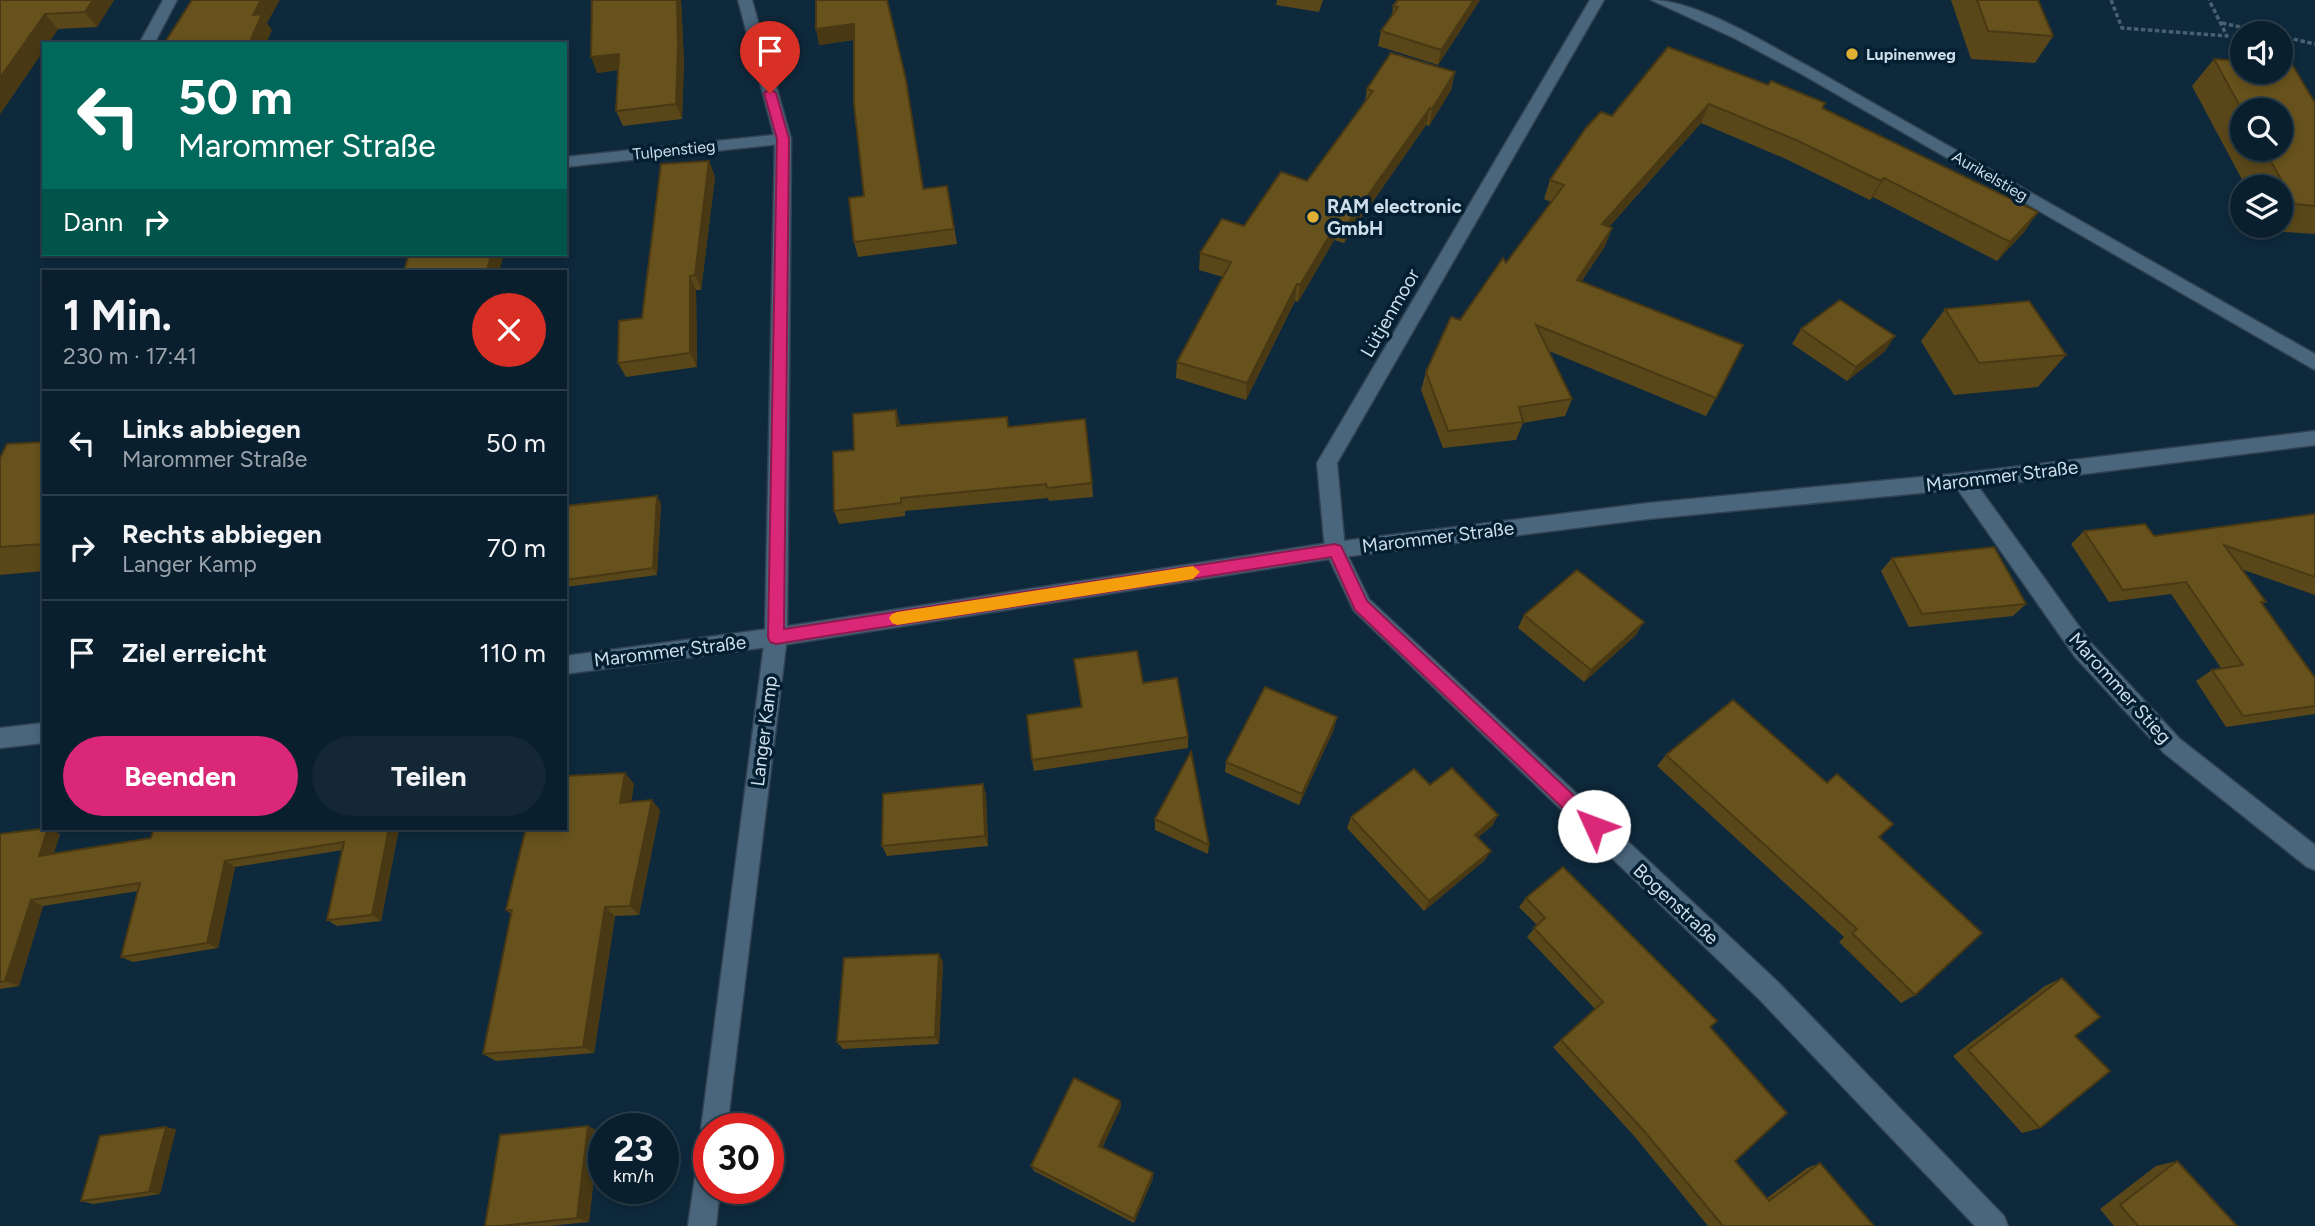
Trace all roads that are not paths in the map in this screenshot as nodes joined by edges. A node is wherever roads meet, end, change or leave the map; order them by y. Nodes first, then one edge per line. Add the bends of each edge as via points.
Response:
1 (170, 0) edge
2 (745, 0) edge
3 (1597, 0) edge
4 (1658, 0) edge
5 (147, 42) edge
6 (783, 139) junction
7 (567, 162) edge
8 (2315, 363) edge
9 (2315, 438) edge
10 (1963, 481) junction
11 (1335, 550) junction
12 (776, 637) junction
13 (567, 665) edge
14 (42, 733) edge
15 (0, 738) edge
16 (2315, 859) edge
17 (716, 1113) edge
18 (705, 1204) edge
19 (702, 1226) edge
20 (1994, 1226) edge

1 - 5 street
2 - 6 street, Langer Kamp
3 - 11 street, Lütjenmoor via 1327,463
4 - 8 street, Aurikelstieg via 1803,69
6 - 7 street, Tulpenstieg
6 - 12 street, Langer Kamp
9 - 10 street, Marommer Straße
10 - 11 street, Marommer Straße via 1648,511
10 - 16 street, Marommer Stieg via 2083,650 2172,746
11 - 12 street, Marommer Straße
11 - 20 street, Bogenstraße via 1361,606 1769,991
12 - 13 street, Marommer Straße
12 - 17 street, Langer Kamp
14 - 15 street
18 - 19 street

